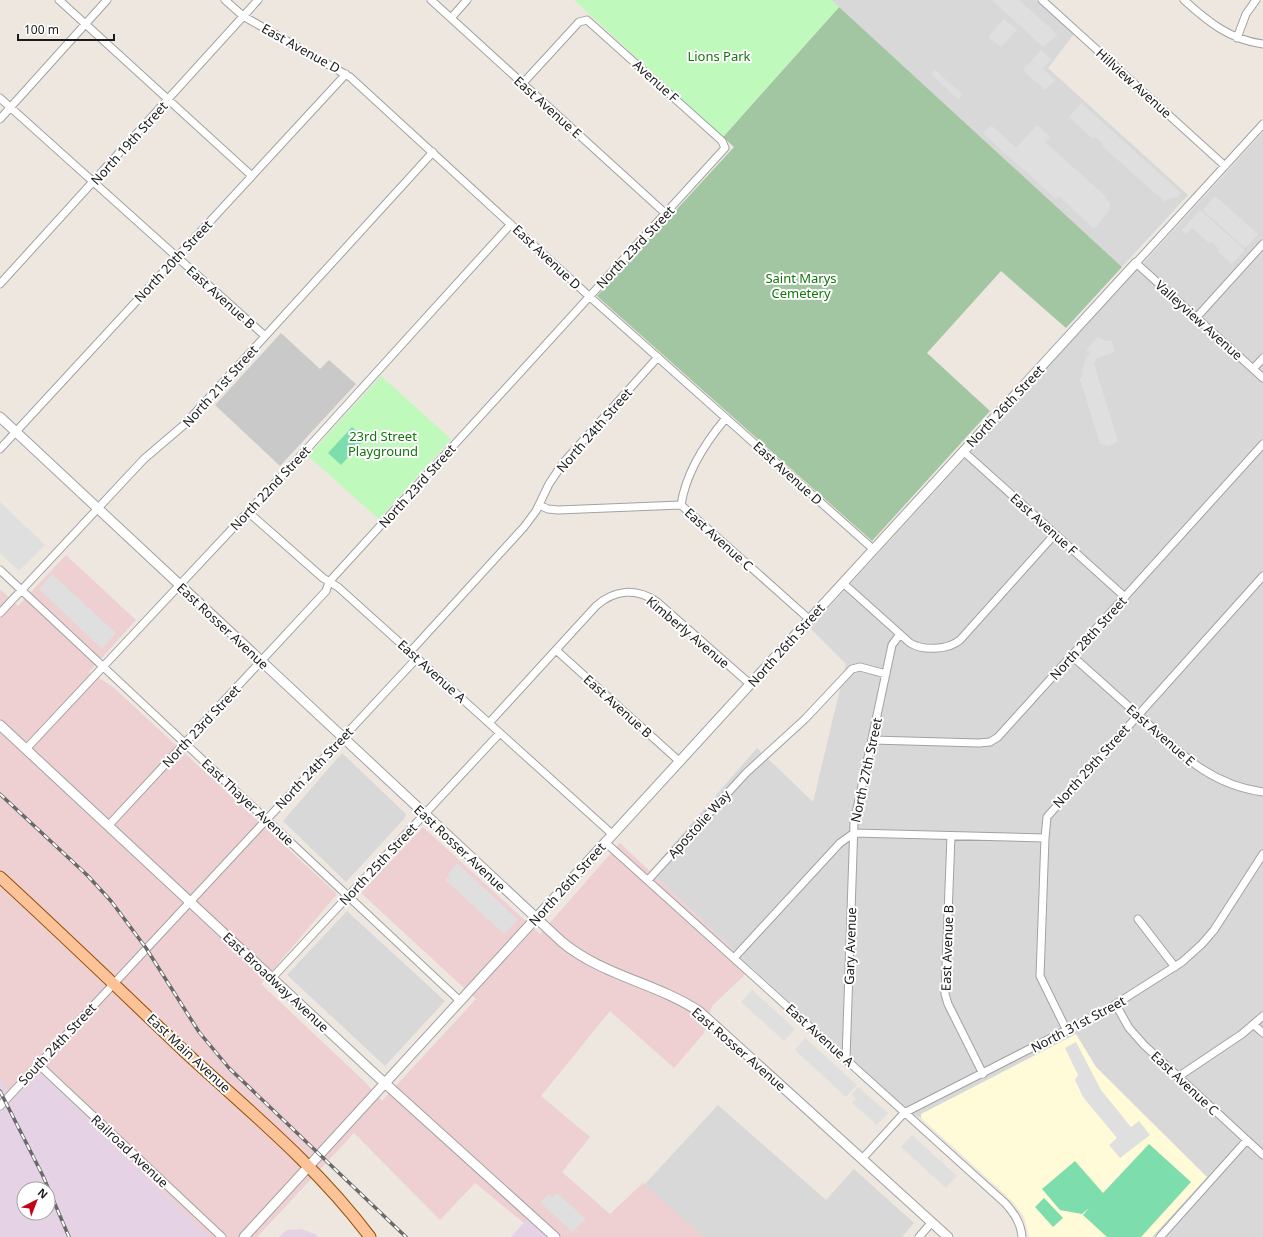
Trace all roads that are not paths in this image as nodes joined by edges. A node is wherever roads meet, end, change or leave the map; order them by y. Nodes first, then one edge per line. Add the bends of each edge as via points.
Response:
1 (59, 0) edge
2 (107, 0) edge
3 (225, 0) edge
4 (258, 0) edge
5 (431, 0) edge
6 (468, 0) edge
7 (1042, 0) edge
8 (1184, 0) edge
9 (1256, 0) edge
10 (243, 16) junction
11 (451, 18) junction
12 (86, 24) junction
13 (1237, 38) junction
14 (1263, 44) edge
15 (346, 74) junction
16 (523, 83) junction
17 (0, 98) edge
18 (168, 99) junction
19 (10, 107) junction
20 (0, 119) edge
21 (1263, 124) edge
22 (726, 146) joint
23 (433, 152) junction
24 (1225, 166) junction
25 (252, 176) junction
26 (94, 182) junction
27 (666, 214) junction
28 (511, 224) junction
29 (1263, 244) edge
30 (177, 258) junction
31 (1136, 263) junction
32 (0, 284) edge
33 (590, 296) junction
34 (1196, 318) junction
35 (265, 336) junction
36 (658, 357) junction
37 (1263, 358) edge
38 (1253, 369) junction
39 (1263, 378) edge
40 (0, 418) edge
41 (726, 418) junction
42 (16, 432) junction
43 (1263, 444) edge
44 (0, 449) edge
45 (963, 451) junction
46 (539, 505) junction
47 (681, 505) junction
48 (97, 508) junction
49 (248, 512) junction
50 (1055, 534) junction
51 (873, 549) junction
52 (0, 570) edge
53 (1263, 576) edge
54 (329, 582) junction
55 (843, 583) junction
56 (179, 585) junction
57 (21, 590) junction
58 (1125, 597) junction
59 (0, 613) edge
60 (809, 619) junction
61 (900, 634) junction
62 (556, 650) junction
63 (410, 652) junction
64 (1072, 656) junction
65 (417, 658) junction
66 (261, 661) junction
67 (103, 667) junction
68 (886, 674) junction
69 (750, 684) junction
70 (1138, 715) junction
71 (489, 723) junction
72 (0, 725) edge
73 (500, 733) junction
74 (342, 738) junction
75 (872, 740) junction
76 (185, 744) junction
77 (26, 749) junction
78 (679, 761) junction
79 (1263, 792) edge
80 (424, 814) junction
81 (267, 820) junction
82 (108, 826) junction
83 (854, 833) junction
84 (612, 834) junction
85 (951, 836) junction
86 (1045, 838) junction
87 (605, 842) junction
88 (1263, 854) edge
89 (0, 877) edge
90 (648, 880) junction
91 (348, 896) junction
92 (190, 902) junction
93 (535, 919) junction
94 (1138, 919) dead end
95 (734, 958) junction
96 (1175, 967) junction
97 (272, 978) junction
98 (114, 983) junction
99 (460, 1001) junction
100 (1116, 1005) junction
101 (1263, 1016) edge
102 (1254, 1025) junction
103 (1067, 1031) junction
104 (1263, 1033) edge
105 (846, 1059) junction
106 (38, 1064) junction
107 (984, 1074) junction
108 (1178, 1077) junction
109 (385, 1083) junction
110 (0, 1106) edge
111 (904, 1113) junction
112 (1248, 1140) junction
113 (1263, 1155) edge
114 (862, 1159) junction
115 (309, 1166) junction
116 (932, 1222) junction
117 (222, 1237) edge
118 (244, 1237) edge
119 (370, 1237) edge
120 (555, 1237) edge
121 (919, 1237) edge
122 (948, 1237) edge
123 (1022, 1237) edge
124 (1160, 1237) edge

1 - 12 street
2 - 12 street
3 - 10 street, East Avenue D
4 - 10 street, North 19th Street
5 - 11 street, East Avenue E
6 - 11 street
7 - 24 street, Hillview Avenue
8 - 13 street via 1209,23
9 - 13 street via 1246,14
10 - 15 street, East Avenue D
10 - 18 street, North 19th Street
11 - 16 street, East Avenue E
12 - 18 street
12 - 19 street
13 - 14 street
15 - 23 street, East Avenue D
15 - 25 street, North 20th Street
16 - 22 street, Avenue F via 579,22 585,19
16 - 27 street, East Avenue E
17 - 19 street, East Avenue B
18 - 25 street
18 - 26 street, North 19th Street
19 - 20 street
19 - 26 street, East Avenue B
21 - 24 street, North 26th Street
22 - 27 street, North 23rd Street
23 - 28 street, East Avenue D
23 - 35 street, North 21st Street
24 - 31 street, North 26th Street
25 - 30 street, North 20th Street
26 - 30 street, East Avenue B
26 - 32 street, North 19th Street
27 - 33 street, North 23rd Street
28 - 33 street, East Avenue D
28 - 49 street, North 22nd Street
29 - 34 street
30 - 35 street, East Avenue B
30 - 42 street, North 20th Street
31 - 34 street, Valleyview Avenue
31 - 45 street, North 26th Street
33 - 36 street, East Avenue D
33 - 54 street, North 23rd Street
34 - 38 street, Valleyview Avenue
35 - 48 street, North 21st Street via 185,424 144,459
36 - 41 street, East Avenue D
36 - 46 street, North 24th Street via 563,463
37 - 38 street
38 - 39 street, Valleyview Avenue
40 - 42 street, East Rosser Avenue
41 - 47 street via 702,450
41 - 51 street, East Avenue D
42 - 44 street, North 20th Street
42 - 48 street, East Rosser Avenue
43 - 58 street, North 28th Street
45 - 50 street, East Avenue F
45 - 51 street, North 26th Street
46 - 47 street, East Avenue C via 558,510
46 - 63 street, North 24th Street via 524,527
47 - 60 street, East Avenue C
48 - 56 street, East Rosser Avenue
48 - 57 street, North 21st Street
49 - 54 street, East Avenue A
49 - 56 street, North 22nd Street
50 - 58 street, East Avenue F
50 - 61 street via 960,640 951,645 920,647 910,643
51 - 55 street, North 26th Street
52 - 57 street, East Thayer Avenue
53 - 70 street, North 29th Street
54 - 63 street, East Avenue A via 338,587
54 - 66 street, North 23rd Street via 326,591
55 - 60 street, North 26th Street
55 - 61 street
56 - 66 street, East Rosser Avenue
56 - 67 street, North 22nd Street
57 - 59 street, North 21st Street
57 - 67 street, East Thayer Avenue
58 - 64 street, North 28th Street
60 - 69 street, North 26th Street
61 - 68 street, North 27th Street via 892,645
62 - 69 street, Kimberly Avenue via 601,602 621,592 636,592 651,598
62 - 71 street
62 - 78 street, East Avenue B
63 - 65 street, East Avenue A
64 - 70 street, East Avenue E
64 - 75 street, North 28th Street via 1003,733 990,742
65 - 71 street, East Avenue A
65 - 74 street, North 24th Street
66 - 74 street, East Rosser Avenue
66 - 76 street, North 23rd Street
67 - 76 street, East Thayer Avenue
67 - 77 street, North 22nd Street
68 - 75 street, North 27th Street
68 - 90 street, Apostolie Way via 854,667 810,714 751,768
69 - 78 street, North 26th Street
70 - 79 street, East Avenue E via 1206,773 1231,785
70 - 86 street, North 29th Street via 1050,812
71 - 73 street, East Avenue A
72 - 77 street, East Broadway Avenue
73 - 80 street, North 25th Street
73 - 84 street, East Avenue A
74 - 80 street, East Rosser Avenue
74 - 81 street, North 24th Street
75 - 83 street, North 27th Street
76 - 81 street, East Thayer Avenue
76 - 82 street, North 23rd Street
77 - 82 street, East Broadway Avenue
78 - 84 street, North 26th Street
80 - 91 street, North 25th Street
80 - 93 street, East Rosser Avenue
81 - 91 street, East Thayer Avenue
81 - 92 street, North 24th Street
82 - 92 street, East Broadway Avenue
83 - 85 street
83 - 95 street, North 27th Street via 840,843
83 - 105 street, Gary Avenue
84 - 87 street, North 26th Street
85 - 86 street
85 - 107 street, East Avenue B via 945,994
86 - 103 street via 1040,976
87 - 90 street, East Avenue A
87 - 93 street, North 26th Street
88 - 96 street, North 31st Street via 1214,930 1195,951
89 - 98 main road, East Main Avenue
90 - 95 street, East Avenue A
91 - 97 street, North 25th Street
91 - 99 street, East Thayer Avenue
92 - 97 street, East Broadway Avenue
92 - 98 street, North 24th Street
93 - 99 street, North 26th Street
93 - 114 street, East Rosser Avenue via 586,959 674,997 698,1011
94 - 96 street
95 - 105 street, East Avenue A
96 - 100 street, North 31st Street
97 - 109 street, East Broadway Avenue
98 - 106 street, South 24th Street
98 - 115 main road, East Main Avenue
99 - 109 street, North 26th Street
100 - 103 street, North 31st Street
100 - 108 street, East Avenue C via 1133,1033
101 - 102 street
102 - 104 street
102 - 108 street
103 - 107 street, North 31st Street
105 - 111 street, East Avenue A
106 - 110 street, South 24th Street
106 - 117 street, Railroad Avenue
107 - 111 street, North 31st Street
108 - 112 street, East Avenue C
109 - 115 street, North 26th Street
109 - 120 street, East Broadway Avenue
111 - 114 street, North 31st Street
111 - 123 street, East Avenue A via 1005,1203 1019,1224
112 - 113 street, East Avenue C
112 - 124 street
114 - 116 street, East Rosser Avenue
115 - 118 street, North 26th Street
115 - 119 main road, East Main Avenue
116 - 121 street
116 - 122 street, East Rosser Avenue

